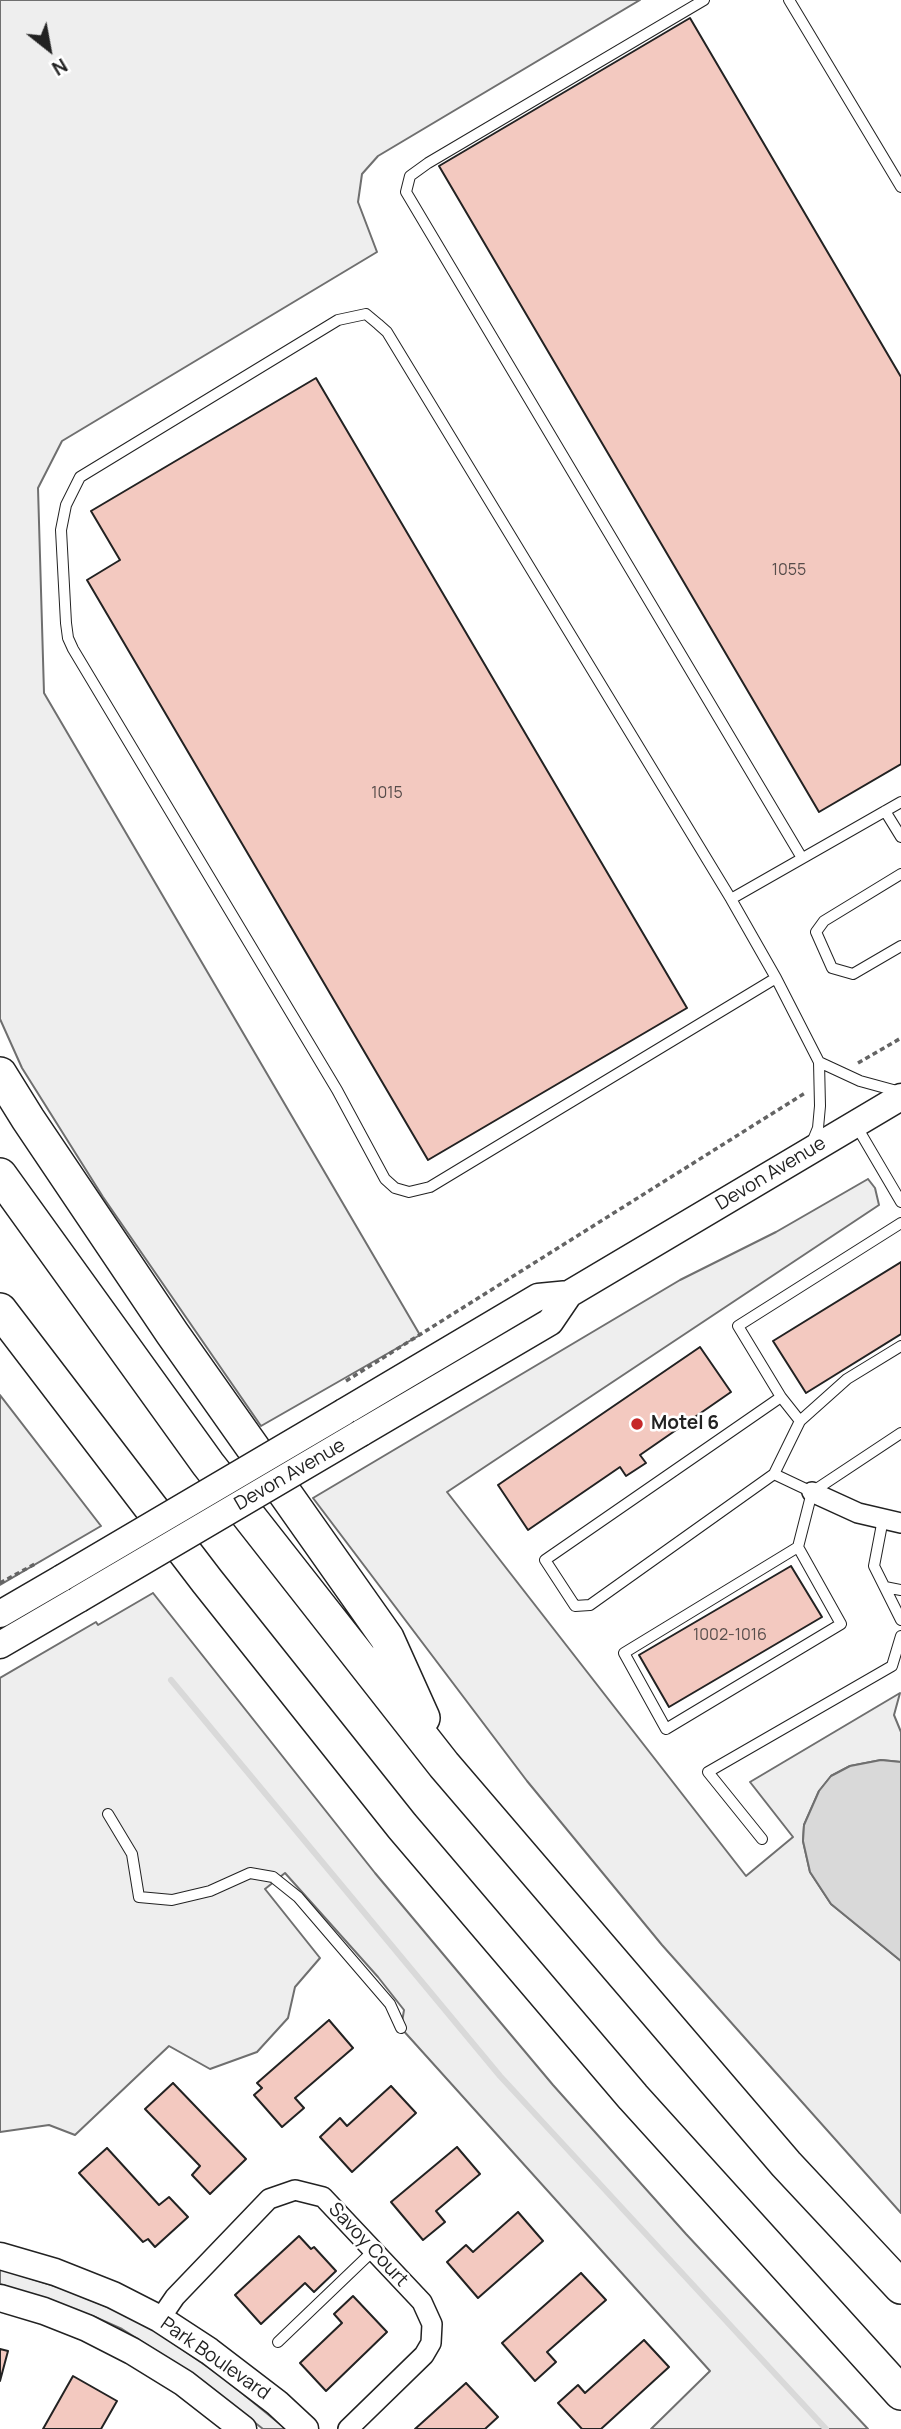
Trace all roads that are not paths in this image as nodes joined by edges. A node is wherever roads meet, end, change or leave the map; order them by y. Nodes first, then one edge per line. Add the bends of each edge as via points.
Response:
1 (704, 0) edge
2 (789, 0) edge
3 (901, 187) edge
4 (901, 802) edge
5 (885, 811) junction
6 (901, 837) edge
7 (802, 858) junction
8 (901, 874) edge
9 (731, 899) junction
10 (901, 946) edge
11 (776, 978) junction
12 (819, 1062) junction
13 (0, 1074) edge
14 (901, 1095) edge
15 (856, 1124) junction
16 (808, 1152) junction
17 (0, 1175) edge
18 (901, 1202) edge
19 (901, 1223) edge
20 (569, 1294) junction
21 (0, 1310) edge
22 (901, 1346) edge
23 (780, 1397) junction
24 (800, 1421) junction
25 (901, 1433) edge
26 (774, 1474) junction
27 (812, 1492) junction
28 (892, 1521) edge
29 (798, 1547) junction
30 (884, 1587) junction
31 (901, 1590) edge
32 (0, 1614) edge
33 (901, 1620) edge
34 (901, 1636) edge
35 (0, 1645) edge
36 (444, 1765) junction
37 (108, 1814) dead end
38 (762, 1839) dead end
39 (401, 2028) dead end
40 (373, 2251) junction
41 (0, 2256) edge
42 (901, 2287) edge
43 (0, 2298) edge
44 (160, 2319) junction
45 (278, 2342) dead end
46 (901, 2393) edge
47 (243, 2429) edge
48 (305, 2429) edge
49 (348, 2429) edge

1 - 7 lane via 428,163 410,176 407,192
2 - 3 lane
4 - 5 lane
5 - 6 lane
5 - 7 lane
7 - 9 lane
8 - 10 lane via 824,921 816,932 832,968 853,974
9 - 11 lane
9 - 11 lane via 387,332 366,314 338,320 80,477 61,530 66,623 73,649 337,1090 385,1179 395,1188 409,1192 430,1187
11 - 12 lane
12 - 14 lane
12 - 16 lane via 818,1128
13 - 36 highway via 172,1333 387,1638
14 - 15 main road, Devon Avenue
15 - 16 main road, Devon Avenue
15 - 18 lane
16 - 20 main road, Devon Avenue
17 - 36 highway via 208,1464
19 - 23 lane via 738,1326
20 - 32 main road, Devon Avenue, bridge via 538,1297 344,1412 54,1568
20 - 35 main road, Devon Avenue, bridge via 550,1322
21 - 46 highway via 394,1816 633,2097
22 - 24 lane via 847,1379
23 - 24 lane
23 - 26 lane via 545,1560 575,1606 590,1605
24 - 26 lane
25 - 27 lane
26 - 27 lane
27 - 28 street via 858,1513
27 - 29 lane
28 - 30 lane via 874,1566
29 - 29 lane via 624,1653 666,1729 841,1624
30 - 31 lane
30 - 33 lane
34 - 38 lane via 892,1666 708,1772
36 - 42 highway via 786,2164
37 - 39 lane via 132,1854 138,1897 172,1900 210,1891 250,1873 273,1877 298,1897 390,2004
40 - 44 street, Savoy Court via 323,2197 295,2190 269,2199 175,2297
40 - 45 lane
40 - 49 street, Savoy Court via 422,2302 432,2324 431,2343
41 - 44 main road, Park Boulevard via 55,2272
43 - 47 main road, Park Boulevard via 87,2328 132,2351 184,2383
44 - 48 main road, Park Boulevard via 219,2358

